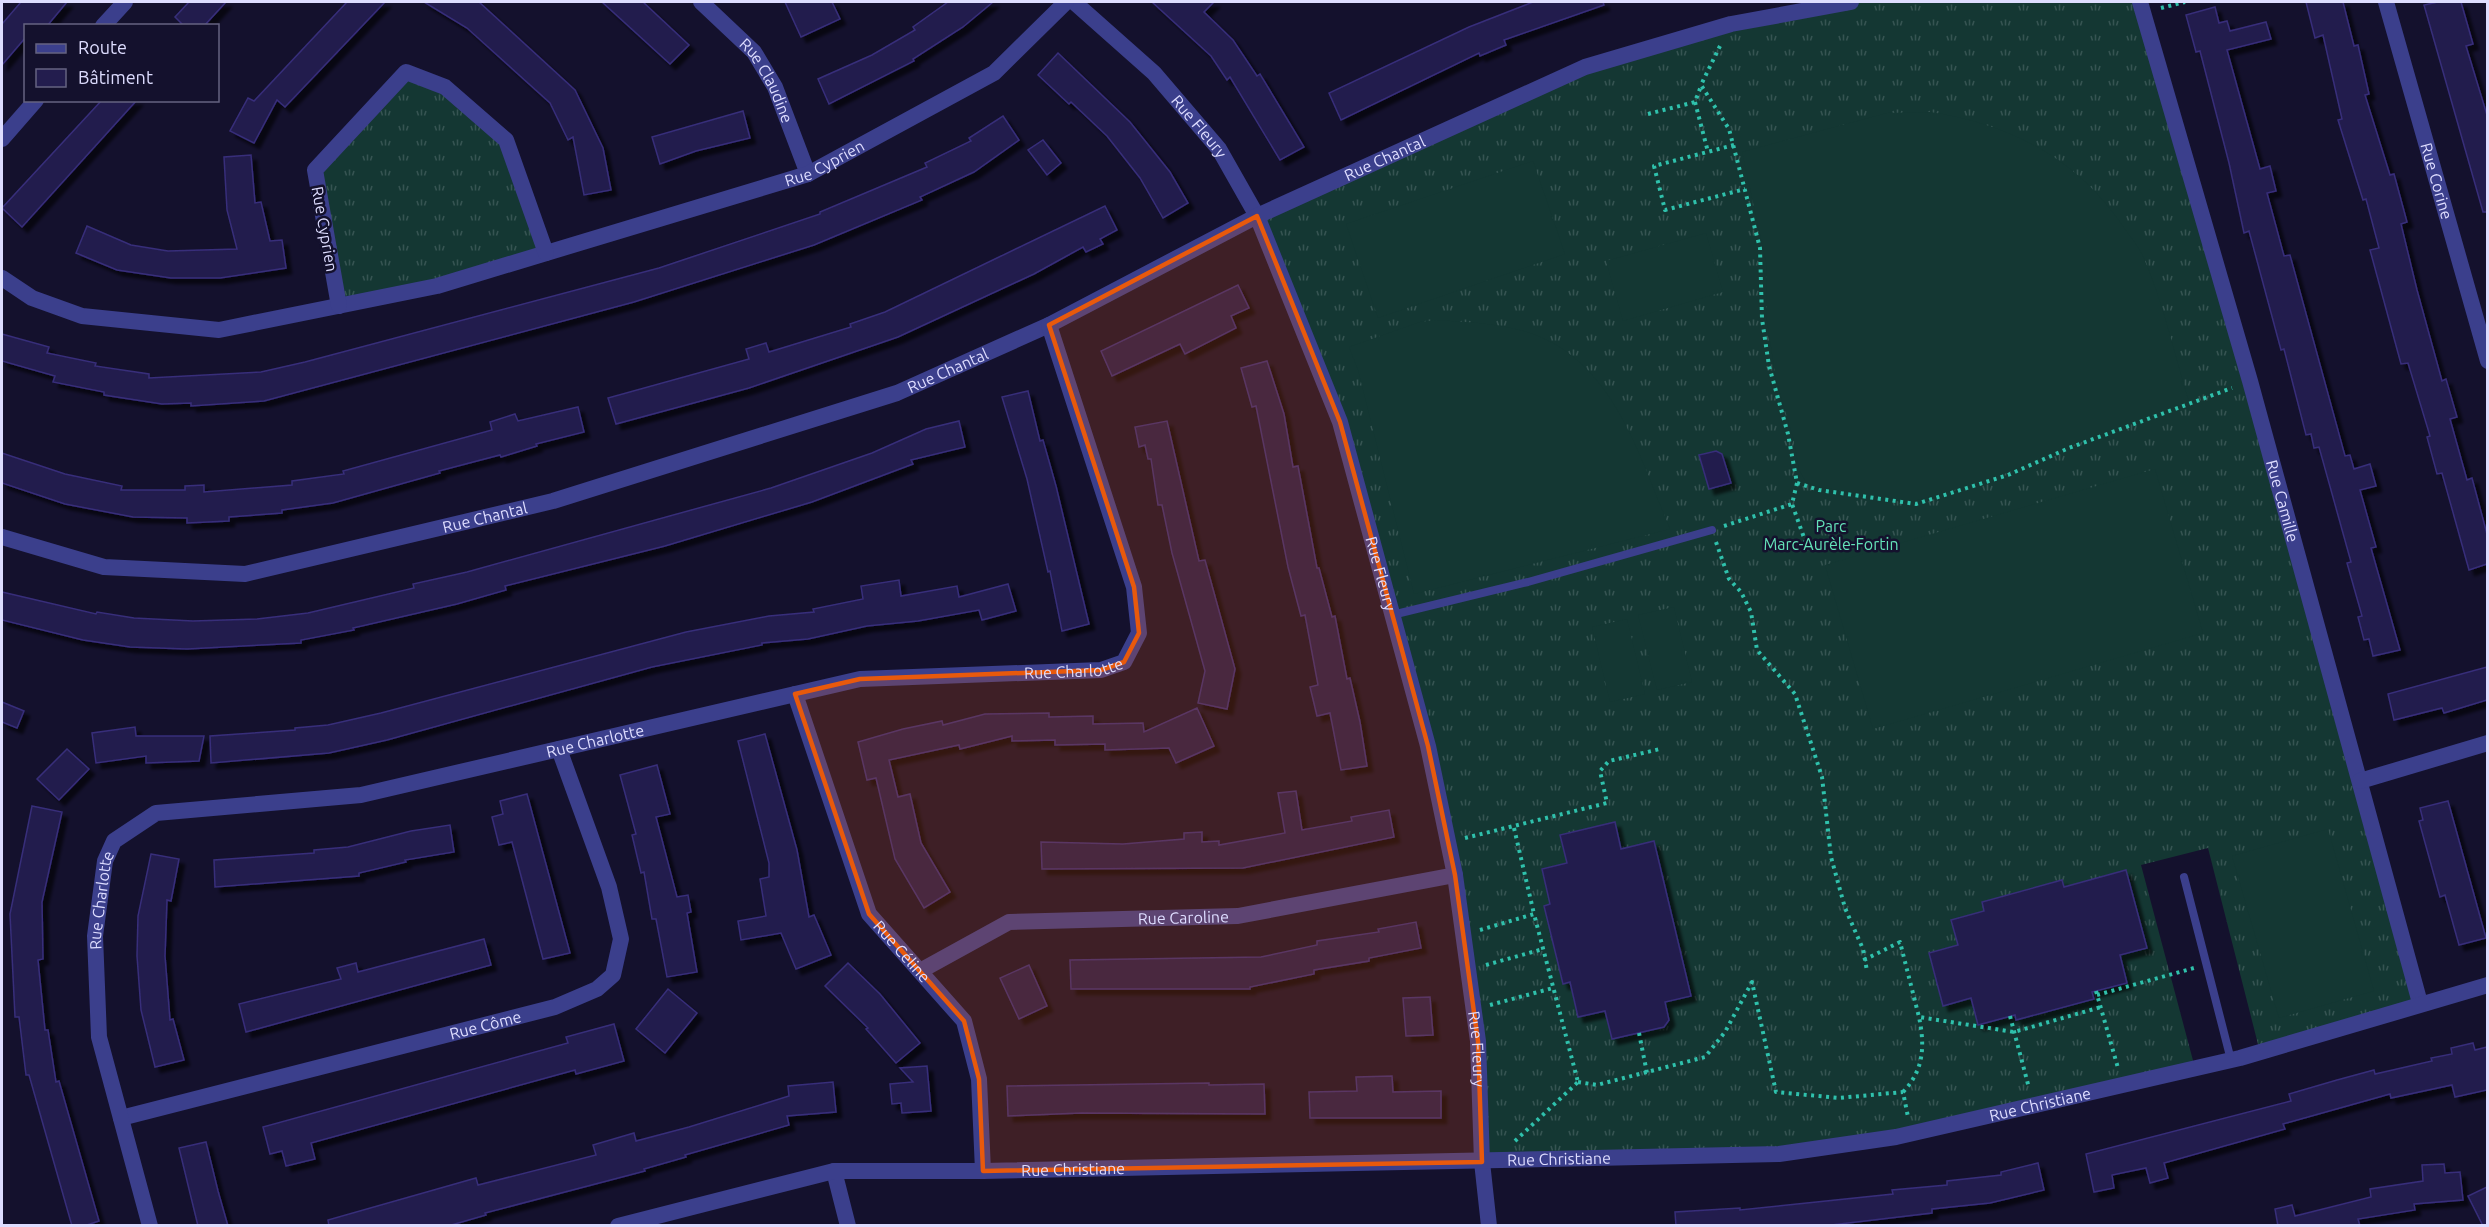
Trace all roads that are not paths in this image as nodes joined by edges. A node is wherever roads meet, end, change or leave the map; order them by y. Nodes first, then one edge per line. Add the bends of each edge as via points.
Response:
1 (125, 2) edge
2 (701, 2) edge
3 (1066, 2) edge
4 (1074, 2) edge
5 (1851, 2) edge
6 (2386, 2) edge
7 (2141, 7) edge
8 (106, 24) edge
9 (34, 102) edge
10 (2, 139) edge
11 (808, 174) junction
12 (1257, 216) junction
13 (546, 253) junction
14 (2, 278) edge
15 (339, 306) junction
16 (1049, 325) junction
17 (2487, 361) edge
18 (1712, 530) road end
19 (2, 537) edge
20 (1392, 615) junction
21 (795, 694) junction
22 (2487, 743) edge
23 (559, 749) junction
24 (2360, 781) junction
25 (1455, 875) junction
26 (2184, 877) dead end
27 (920, 971) junction
28 (2487, 985) edge
29 (2421, 1003) junction
30 (2231, 1060) junction
31 (121, 1118) junction
32 (1482, 1162) junction
33 (834, 1171) junction
34 (983, 1171) junction
35 (150, 1226) edge
36 (618, 1226) edge
37 (848, 1226) edge
38 (1489, 1226) edge

1 - 8 street
2 - 11 street, Rue Claudine via 754,52 776,87
3 - 11 street, Rue Cyprien via 994,73
4 - 12 street, Rue Fleury via 1161,81 1219,149
5 - 12 street, Rue Chantal via 1731,24 1585,67
6 - 17 street, Rue Corine
7 - 24 street, Rue Camille via 2250,381
9 - 10 street
11 - 13 street, Rue Cyprien
12 - 16 street, Rue Chantal
12 - 20 street, Rue Fleury via 1340,422
13 - 15 street, Rue Cyprien via 437,286
13 - 15 street, Rue Cyprien via 506,140 445,87 406,72 315,170
14 - 15 street, Rue Cyprien via 32,298 82,316 219,330
16 - 19 street, Rue Chantal via 897,393 575,494 245,574 104,567
16 - 21 street, Rue Charlotte via 1134,587 1139,633 1124,662 1101,670 860,679
18 - 20 lane via 1528,582
20 - 25 street, Rue Fleury via 1428,746
21 - 23 street, Rue Charlotte
21 - 27 street, Rue Céline via 868,914
22 - 24 street
23 - 31 street, Rue Charlotte via 361,795 156,813 114,841 105,861 95,936 99,1037
23 - 31 street, Rue Côme via 609,887 621,939 613,975 597,989 555,1007
24 - 29 street, Rue Camille
25 - 27 street, Rue Caroline via 1238,916 1009,922
25 - 32 street, Rue Fleury via 1478,1041
26 - 30 lane
27 - 34 street, Rue Céline via 964,1021 979,1079
28 - 29 street, Rue Christiane
29 - 30 street, Rue Christiane
30 - 32 street, Rue Christiane via 1896,1137 1779,1154
31 - 35 street, Rue Charlotte
32 - 34 street, Rue Christiane
32 - 38 street, Rue Fleury
33 - 34 street, Rue Christiane
33 - 36 street, Rue Christiane
33 - 37 street

